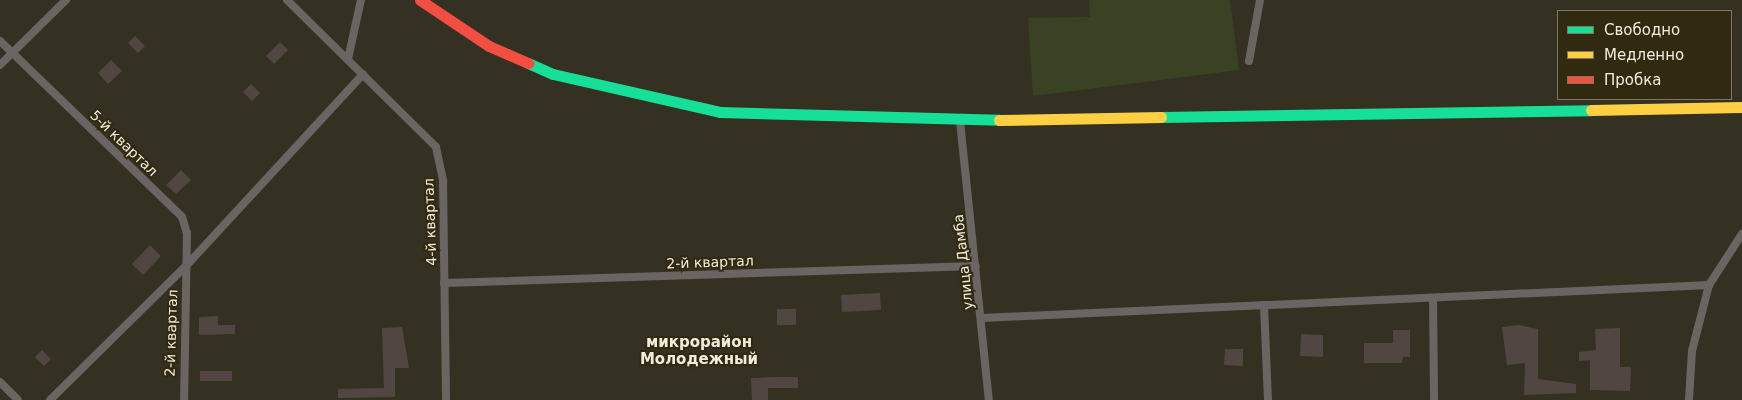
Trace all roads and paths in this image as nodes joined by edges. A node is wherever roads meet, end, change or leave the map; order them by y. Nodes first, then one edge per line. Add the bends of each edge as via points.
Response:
1 (66, 0) edge
2 (287, 0) edge
3 (360, 0) edge
4 (420, 0) edge
5 (1260, 0) edge
6 (0, 40) edge
7 (12, 53) junction
8 (348, 59) junction
9 (1249, 61) dead end
10 (0, 65) edge
11 (363, 74) junction
12 (1742, 107) edge
13 (960, 121) junction
14 (1742, 234) edge
15 (186, 266) junction
16 (976, 266) junction
17 (444, 283) junction
18 (1709, 285) junction
19 (1433, 298) junction
20 (1264, 305) junction
21 (982, 318) junction
22 (0, 382) edge
23 (18, 400) edge
24 (50, 400) edge
25 (184, 400) edge
26 (446, 400) edge
27 (989, 400) edge
28 (1268, 400) edge
29 (1434, 400) edge
30 (1689, 400) edge

1 - 7 lane
2 - 8 lane
3 - 8 lane
4 - 13 street via 489,46 554,74 702,108
5 - 9 lane
6 - 7 lane, 5-й квартал
7 - 10 lane
7 - 15 lane, 5-й квартал via 182,217 187,233
8 - 11 lane
11 - 15 lane
11 - 17 lane, 4-й квартал via 436,147 443,181
12 - 13 street
13 - 16 lane, улица Дамба
14 - 18 lane
15 - 24 lane
15 - 25 lane, 2-й квартал
16 - 17 lane, 2-й квартал
16 - 21 lane, улица Дамба
17 - 26 lane, 4-й квартал
18 - 19 lane
18 - 30 lane via 1692,350
19 - 20 lane
19 - 29 lane
20 - 21 lane
20 - 28 lane
21 - 27 lane, улица Дамба
22 - 23 lane

